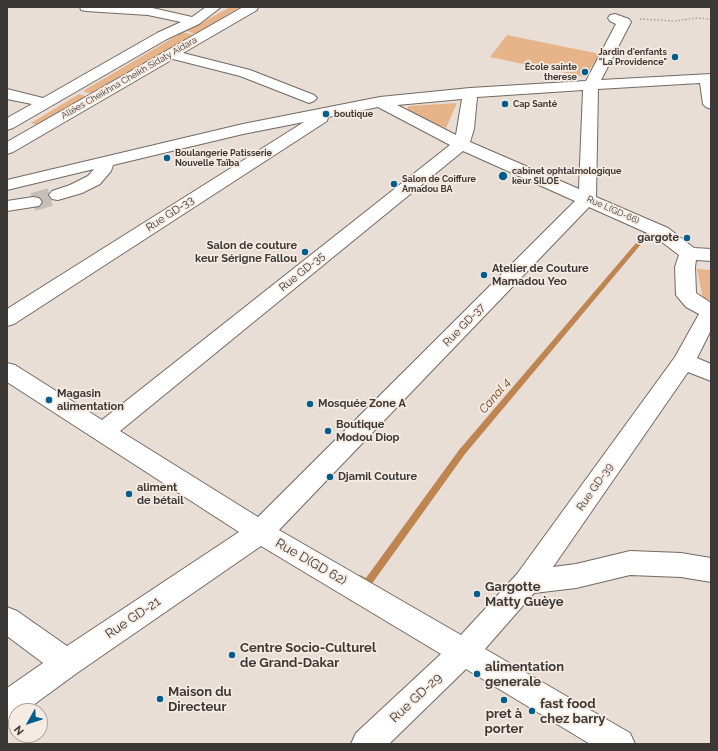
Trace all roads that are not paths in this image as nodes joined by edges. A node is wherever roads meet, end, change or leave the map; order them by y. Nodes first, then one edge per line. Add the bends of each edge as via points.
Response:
1 (86, 7) edge
2 (215, 7) edge
3 (252, 7) edge
4 (615, 18) dead end
5 (194, 21) junction
6 (171, 54) junction
7 (709, 78) edge
8 (591, 85) junction
9 (470, 93) junction
10 (7, 94) edge
11 (309, 98) dead end
12 (380, 102) junction
13 (45, 103) junction
14 (711, 104) edge
15 (333, 110) junction
16 (9, 122) edge
17 (461, 144) junction
18 (7, 149) edge
19 (106, 161) junction
20 (10, 184) edge
21 (58, 195) tunnel mouth
22 (587, 199) junction
23 (33, 202) tunnel mouth
24 (10, 206) edge
25 (689, 253) junction
26 (711, 255) edge
27 (711, 312) edge
28 (7, 319) edge
29 (684, 362) junction
30 (7, 372) edge
31 (711, 373) edge
32 (103, 432) junction
33 (260, 532) junction
34 (711, 570) edge
35 (527, 582) junction
36 (7, 620) edge
37 (464, 652) junction
38 (67, 663) junction
39 (7, 706) edge
40 (367, 744) edge
41 (619, 744) edge

1 - 5 street via 148,11
2 - 5 street, Allées Cheikhna Cheikh Sidaty Aîdara
3 - 6 street, Allées Cheikhna Cheikh Sidaty Aîdara
4 - 8 street via 624,22
5 - 13 street, Allées Cheikhna Cheikh Sidaty Aîdara via 162,36
6 - 11 street via 245,73
6 - 18 street, Allées Cheikhna Cheikh Sidaty Aîdara
7 - 8 street
7 - 14 street
8 - 9 street
8 - 22 street
9 - 12 street
9 - 17 street via 466,129
10 - 13 street
12 - 15 street
12 - 17 street, Rue L(GD-66)
13 - 16 street, Allées Cheikhna Cheikh Sidaty Aîdara
15 - 19 street
15 - 28 street, Rue GD-33
17 - 22 street, Rue L(GD-66)
17 - 32 street, Rue GD-35
19 - 20 street
19 - 21 street via 94,180 76,190
20 - 24 street
22 - 25 street, Rue L(GD-66) via 661,232
22 - 33 street, Rue GD-37
23 - 24 street
25 - 26 street
25 - 27 street via 685,267 686,295
27 - 29 street, Rue GD-39
29 - 31 street
29 - 35 street, Rue GD-39
30 - 32 street, Rue D(GD 62)
32 - 33 street, Rue D(GD 62)
33 - 37 street, Rue D(GD 62)
33 - 38 street, Rue GD-21
34 - 35 street via 681,565 630,563 576,576
35 - 37 street, Rue GD-39
36 - 38 street
37 - 40 street, Rue GD-29
37 - 41 street, Rue D(GD 62)
38 - 39 street, Rue GD-21

